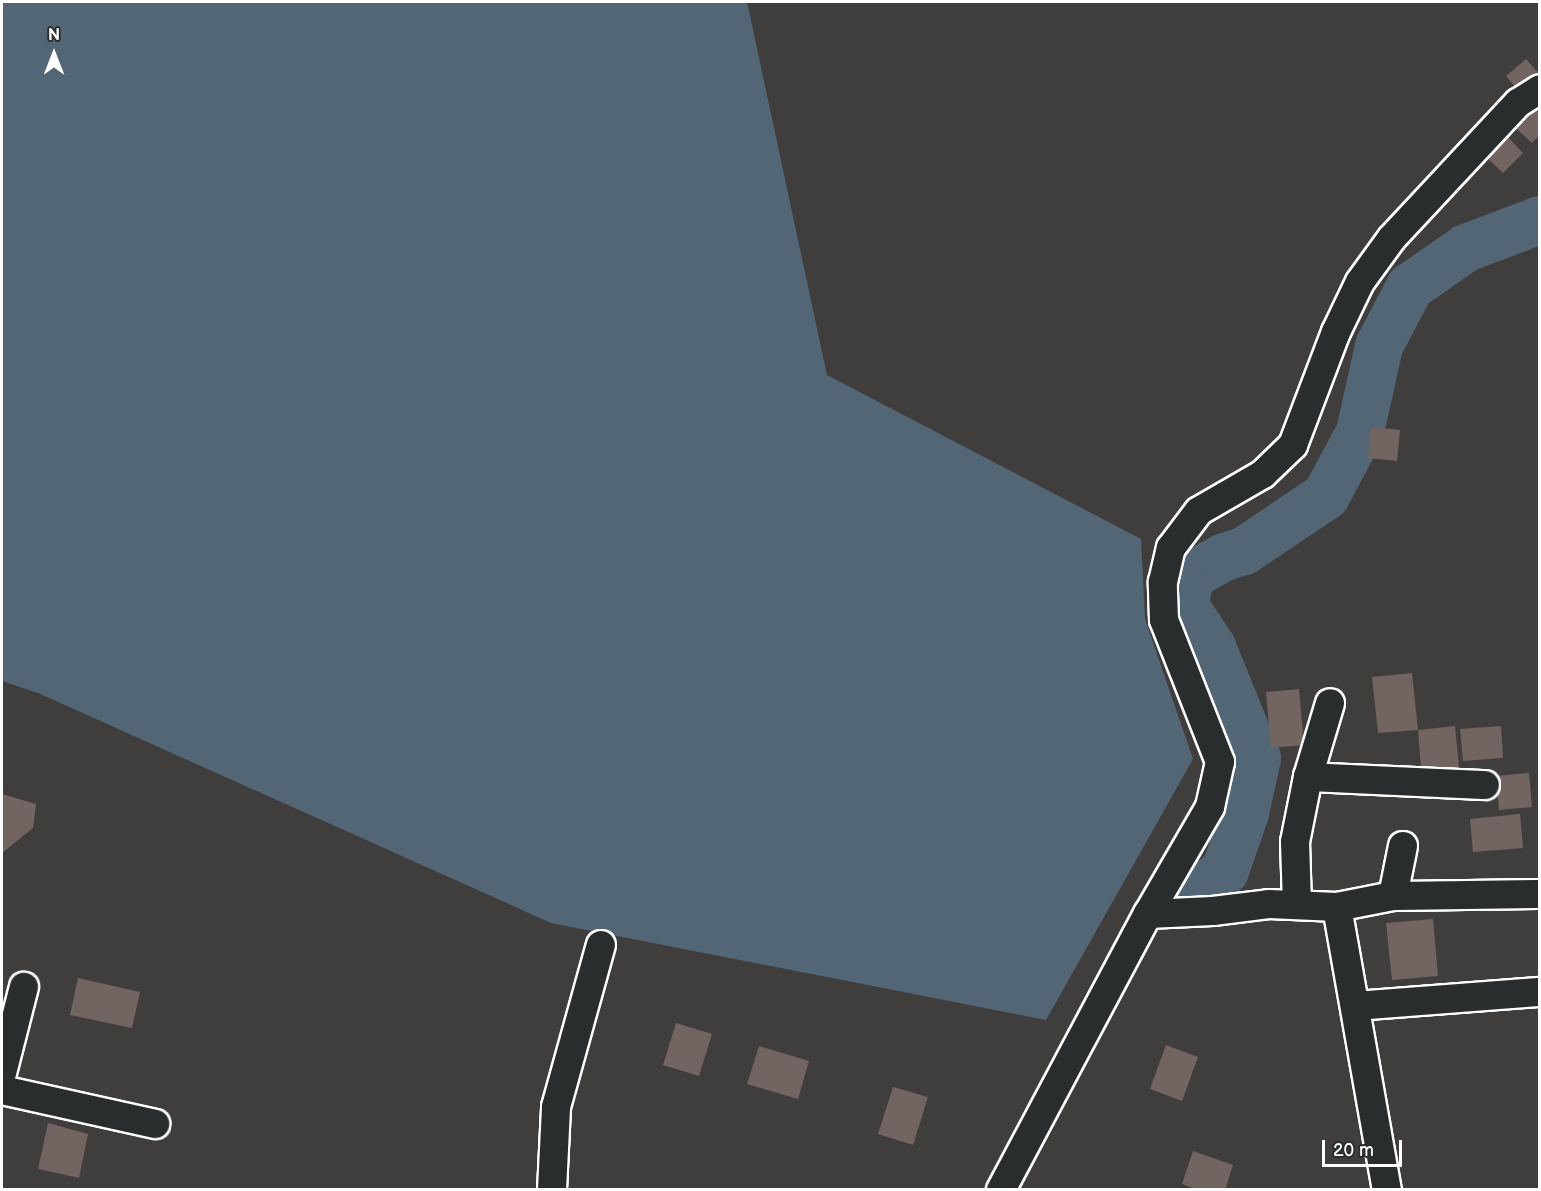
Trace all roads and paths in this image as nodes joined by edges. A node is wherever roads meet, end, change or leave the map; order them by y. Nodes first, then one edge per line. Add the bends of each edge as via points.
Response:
1 (1539, 89) edge
2 (1330, 703) dead end
3 (1308, 777) junction
4 (1485, 785) dead end
5 (1403, 846) dead end
6 (1539, 894) edge
7 (1393, 896) junction
8 (1297, 905) junction
9 (1337, 907) junction
10 (1148, 914) junction
11 (601, 945) dead end
12 (24, 987) dead end
13 (1539, 992) edge
14 (1356, 1006) junction
15 (2, 1073) edge
16 (2, 1090) edge
17 (155, 1124) dead end
18 (552, 1190) edge
19 (1001, 1190) edge
20 (1386, 1190) edge

1 - 10 street via 1518,103 1392,238 1360,282 1336,332 1293,446 1263,474 1199,511 1171,548 1163,582 1164,620 1220,762 1210,807
2 - 3 street
3 - 4 street
3 - 8 street via 1295,842
5 - 7 street
6 - 7 street
7 - 9 street
8 - 9 street
8 - 10 street
9 - 14 street
10 - 19 street
11 - 18 street via 556,1107
12 - 15 street
13 - 14 street
14 - 20 street
16 - 17 street

